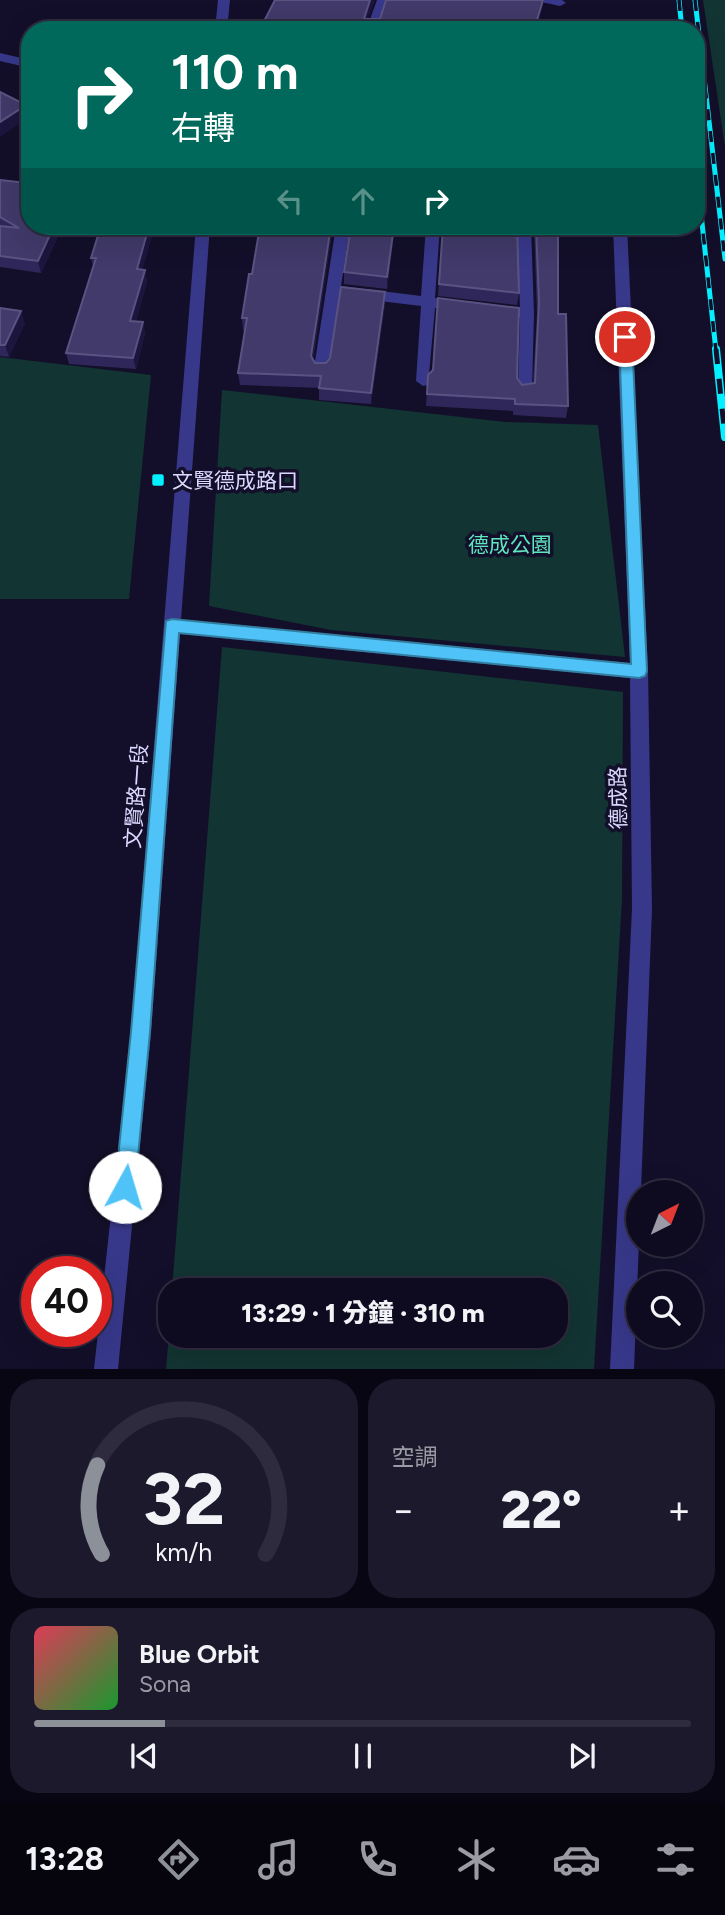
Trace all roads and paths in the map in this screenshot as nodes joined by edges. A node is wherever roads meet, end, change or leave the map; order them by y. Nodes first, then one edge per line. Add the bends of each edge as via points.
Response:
1 (224, 0) edge
2 (383, 0) edge
3 (538, 0) edge
4 (560, 3) dead end
5 (222, 21) edge
6 (375, 21) edge
7 (0, 57) edge
8 (21, 62) edge
9 (202, 235) edge
10 (342, 235) edge
11 (433, 235) edge
12 (524, 235) edge
13 (620, 235) edge
14 (333, 290) junction
15 (429, 302) junction
16 (527, 314) junction
17 (321, 369) edge
18 (423, 381) dead end
19 (525, 390) edge
20 (172, 626) junction
21 (639, 671) junction
22 (106, 1369) edge
23 (622, 1369) edge

1 - 5 street
2 - 6 street
3 - 4 street
7 - 8 street
9 - 20 street, 文賢路一段
10 - 14 street
11 - 15 street
12 - 16 street
13 - 21 street, 德成路
14 - 15 street
14 - 17 street
15 - 16 street
15 - 18 street
16 - 19 street
20 - 21 street
20 - 22 street, 文賢路一段 via 141,1032
21 - 23 street, 德成路 via 642,909

